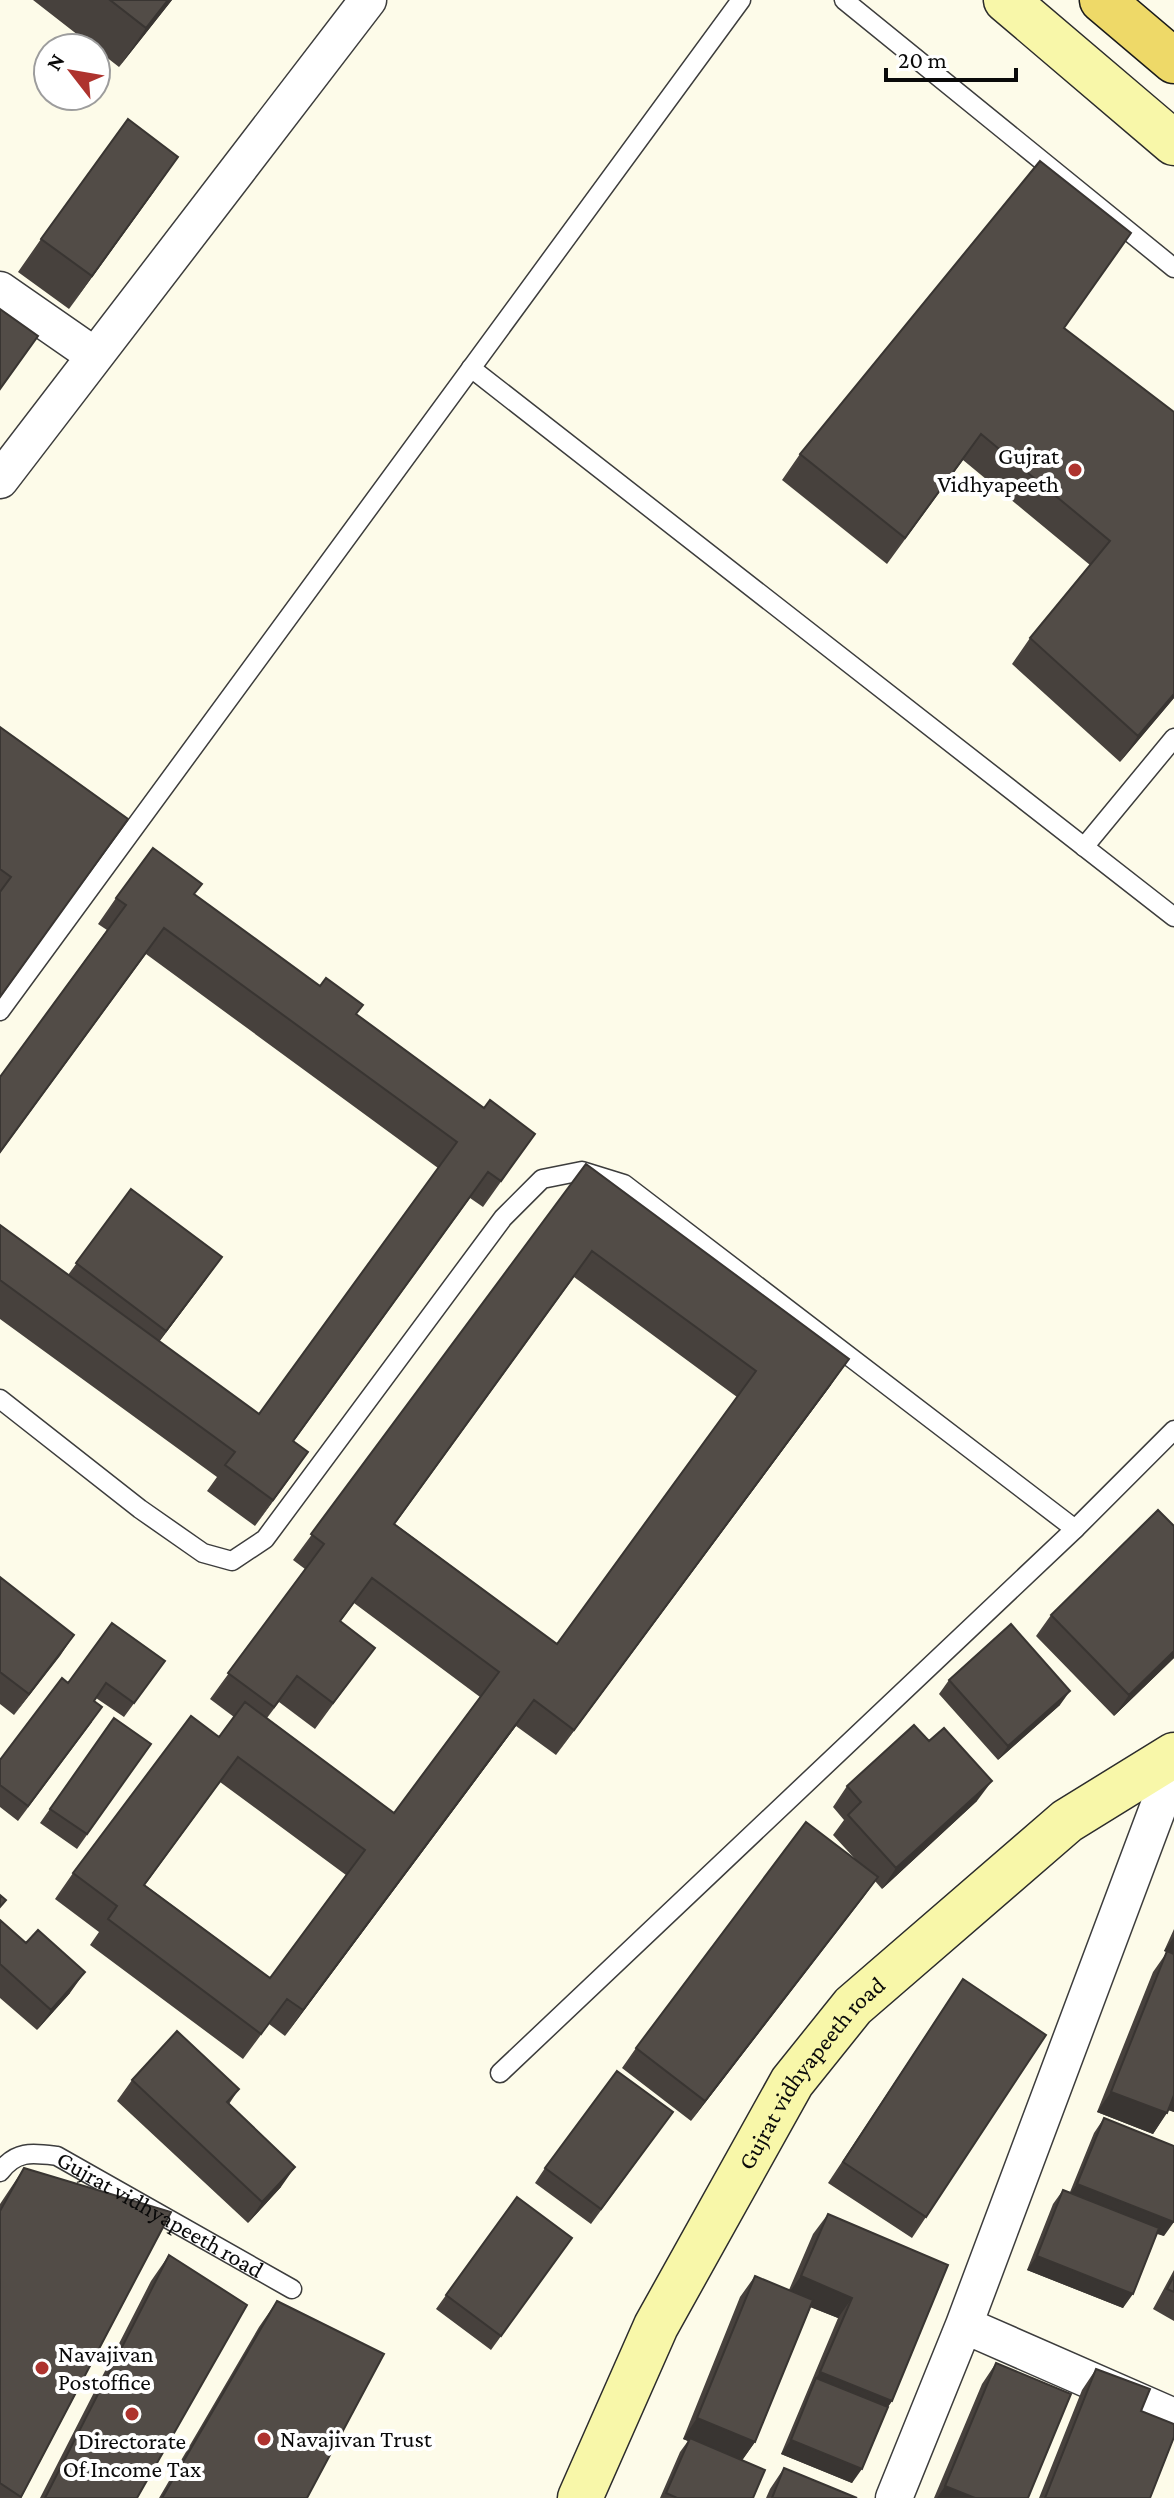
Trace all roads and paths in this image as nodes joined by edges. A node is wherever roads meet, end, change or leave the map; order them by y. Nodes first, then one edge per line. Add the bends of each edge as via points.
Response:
1 (368, 0) edge
2 (741, 0) edge
3 (844, 0) edge
4 (1006, 0) edge
5 (1102, 0) edge
6 (1174, 61) edge
7 (1174, 143) edge
8 (1174, 268) edge
9 (0, 290) edge
10 (95, 356) junction
11 (471, 368) junction
12 (0, 480) edge
13 (1174, 738) edge
14 (1084, 847) junction
15 (1174, 917) edge
16 (0, 1011) edge
17 (0, 1399) edge
18 (1174, 1430) edge
19 (1075, 1529) junction
20 (1174, 1755) edge
21 (1174, 1765) edge
22 (500, 2073) dead end
23 (0, 2172) edge
24 (292, 2289) dead end
25 (964, 2325) junction
26 (1174, 2417) edge
27 (580, 2498) edge
28 (894, 2498) edge

1 - 10 street
2 - 11 lane
3 - 8 lane
4 - 7 street
5 - 6 main road
9 - 10 street
10 - 12 street
11 - 14 lane
11 - 16 lane
13 - 14 lane
14 - 15 lane
17 - 19 lane via 203,1553 232,1561 265,1539 503,1218 542,1179 582,1171 624,1184
18 - 19 lane
19 - 22 lane
20 - 27 street, Gujrat vidhyapeeth road via 1067,1821 853,2006 792,2082 656,2326
21 - 25 street
23 - 24 lane, Gujrat vidhyapeeth road via 27,2152 57,2156
25 - 26 street
25 - 28 street

